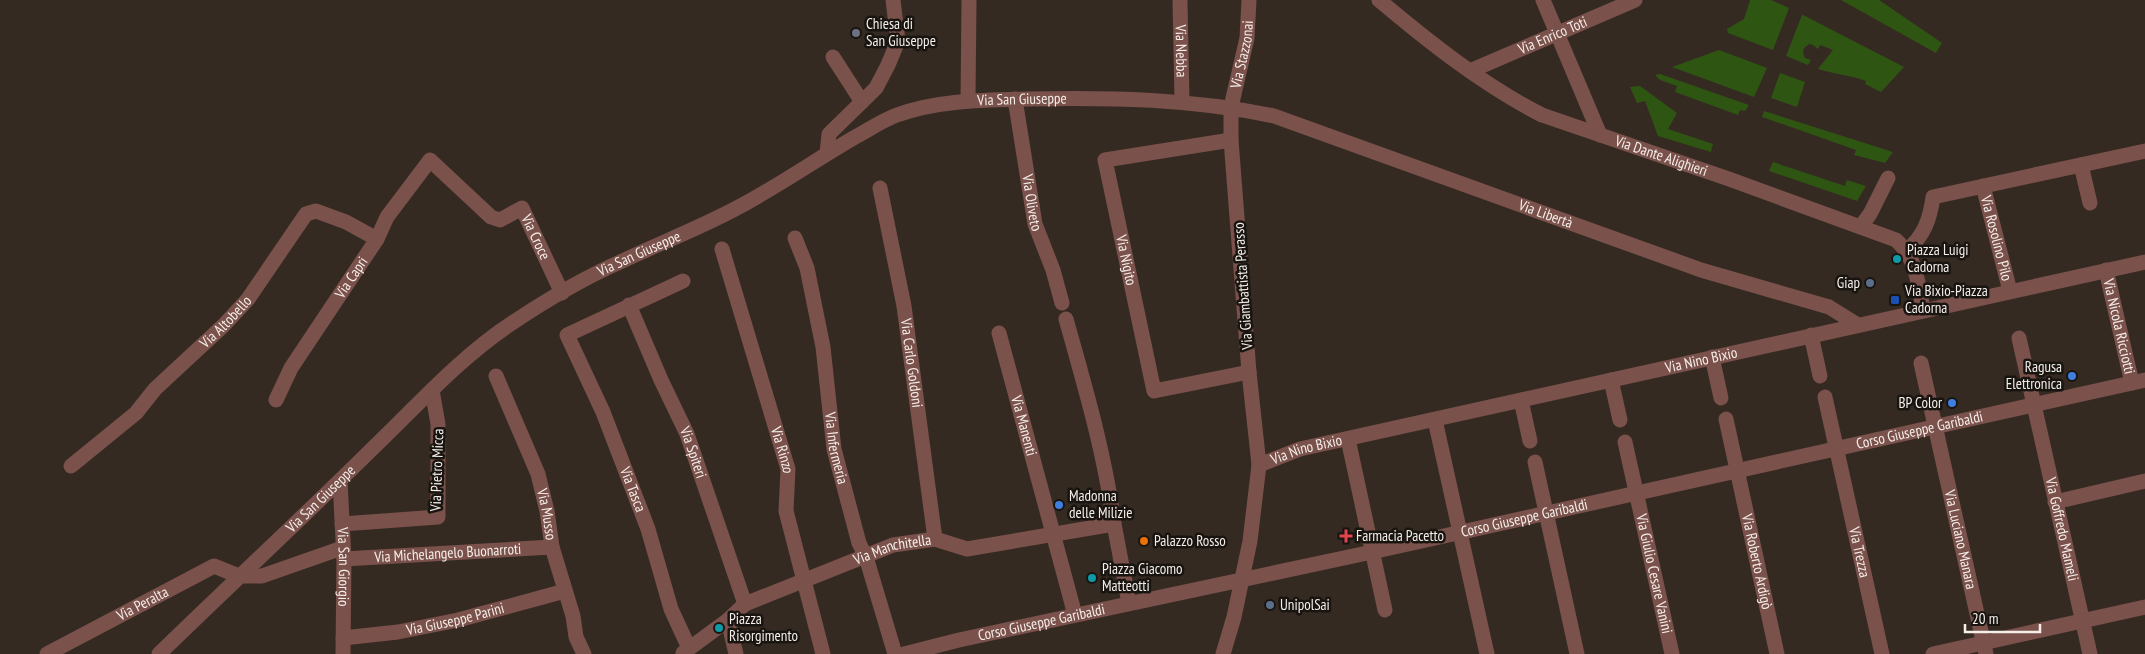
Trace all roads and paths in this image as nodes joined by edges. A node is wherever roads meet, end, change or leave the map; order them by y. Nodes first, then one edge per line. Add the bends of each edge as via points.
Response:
1 (893, 0) edge
2 (969, 0) edge
3 (1180, 0) edge
4 (1249, 0) edge
5 (1543, 0) edge
6 (1635, 0) edge
7 (1386, 1) edge
8 (1557, 33) junction
9 (833, 57) dead end
10 (1470, 71) junction
11 (1015, 99) junction
12 (968, 100) junction
13 (1182, 101) junction
14 (862, 102) junction
15 (1231, 107) junction
16 (1600, 135) junction
17 (1231, 140) junction
18 (2145, 151) edge
19 (827, 153) junction
20 (430, 160) joint
21 (2082, 165) junction
22 (1888, 178) dead end
23 (1983, 186) junction
24 (880, 188) dead end
25 (2090, 203) dead end
26 (1861, 226) junction
27 (795, 238) dead end
28 (377, 239) junction
29 (722, 249) dead end
30 (1907, 250) junction
31 (2145, 262) edge
32 (2106, 270) junction
33 (683, 281) dead end
34 (2010, 291) junction
35 (562, 293) junction
36 (1062, 303) dead end
37 (629, 306) junction
38 (1923, 310) junction
39 (1066, 319) dead end
40 (1858, 325) junction
41 (999, 333) dead end
42 (1811, 335) junction
43 (2018, 338) dead end
44 (1712, 357) junction
45 (1921, 363) dead end
46 (1249, 372) junction
47 (496, 376) dead end
48 (1820, 376) dead end
49 (1611, 380) junction
50 (2139, 381) edge
51 (432, 390) junction
52 (1825, 397) dead end
53 (1721, 398) dead end
54 (276, 400) dead end
55 (1521, 400) junction
56 (2034, 404) junction
57 (1726, 419) dead end
58 (1435, 420) junction
59 (1620, 420) dead end
60 (1937, 426) junction
61 (1348, 439) junction
62 (1530, 440) dead end
63 (1625, 442) dead end
64 (1836, 449) junction
65 (1534, 462) dead end
66 (1259, 465) junction
67 (71, 466) dead end
68 (1737, 470) junction
69 (340, 481) junction
70 (2145, 481) edge
71 (1636, 493) junction
72 (2056, 502) junction
73 (1546, 513) junction
74 (342, 524) junction
75 (1114, 524) junction
76 (1460, 532) junction
77 (1051, 535) junction
78 (935, 539) junction
79 (552, 547) junction
80 (1372, 552) junction
81 (343, 553) junction
82 (866, 557) junction
83 (239, 576) junction
84 (1242, 578) junction
85 (804, 582) junction
86 (565, 591) junction
87 (1128, 603) junction
88 (745, 604) junction
89 (2145, 607) edge
90 (1385, 610) dead end
91 (1076, 614) junction
92 (728, 620) junction
93 (2082, 620) junction
94 (343, 638) junction
95 (957, 647) edge
96 (1984, 648) edge
97 (685, 651) edge
98 (47, 654) edge
99 (159, 654) edge
100 (343, 654) edge
101 (584, 654) edge
102 (736, 654) edge
103 (823, 654) edge
104 (895, 654) edge
105 (904, 654) edge
106 (1223, 654) edge
107 (1487, 654) edge
108 (1577, 654) edge
109 (1672, 654) edge
110 (1777, 654) edge
111 (1882, 654) edge
112 (1933, 654) edge
113 (2090, 654) edge

1 - 14 street via 898,41 876,88
2 - 12 street
3 - 13 street, Via Nebba
4 - 15 street, Via Stazzonai via 1247,38
5 - 8 street
6 - 8 street, Via Enrico Toti
7 - 10 street, Via Dante Alighieri
8 - 10 street, Via Enrico Toti
8 - 16 street
9 - 14 street
10 - 16 street, Via Dante Alighieri via 1542,115
11 - 12 street, Via San Giuseppe
11 - 13 street, Via San Giuseppe
11 - 36 street, Via Oliveto via 1035,224
12 - 19 street, Via San Giuseppe via 898,115
13 - 15 street, Via San Giuseppe
14 - 19 street via 829,134
15 - 17 street, Via Giambattista Perasso
15 - 40 street, Via Libertà via 1274,116 1700,270 1828,307
16 - 26 street, Via Dante Alighieri
17 - 46 street, Via Giambattista Perasso
17 - 46 street, Via Nigito via 1106,160 1154,391
18 - 21 street
19 - 35 street, Via San Giuseppe via 758,197 711,222 616,264
20 - 28 street, Via Capri via 387,217
20 - 35 street, Via Croce via 491,218 500,220 522,208
21 - 23 street
21 - 25 street
22 - 26 street
23 - 30 street via 1933,197 1925,230
23 - 34 street, Via Rosolino Pilo
24 - 78 street, Via Carlo Goldoni via 904,306
26 - 30 street, Via Dante Alighieri via 1896,240
27 - 82 street, Via Infermeria via 807,268 823,347 834,449
28 - 54 street, Via Capri via 292,368
28 - 67 street, Via Altobello via 316,210 306,214 248,299 230,319 155,389 136,413
29 - 85 street, Via Rinzo via 788,469 786,511
30 - 38 street
31 - 32 street, Via Nino Bixio
32 - 34 street, Via Nino Bixio
32 - 50 street, Via Nicola Ricciotti
33 - 37 street
34 - 38 street, Via Nino Bixio
35 - 51 street, Via San Giuseppe via 514,322 488,333
37 - 88 street, Via Spiteri via 687,434
37 - 97 street, Via Tasca via 567,335 617,448 648,529
38 - 40 street, Via Nino Bixio
39 - 75 street via 1099,439
40 - 42 street, Via Nino Bixio
41 - 77 street, Via Manenti via 1050,518
42 - 44 street, Via Nino Bixio
42 - 48 street
43 - 56 street
44 - 49 street, Via Nino Bixio
44 - 53 street
45 - 60 street, Via Luciano Manara
46 - 66 street, Via Giambattista Perasso
47 - 79 street, Via Musso via 538,474
49 - 55 street, Via Nino Bixio
49 - 59 street
50 - 56 street, Corso Giuseppe Garibaldi
51 - 69 street, Via San Giuseppe
51 - 74 street, Via Pietro Micca via 438,424 438,517
52 - 64 street, Via Trezza
55 - 58 street, Via Nino Bixio
55 - 62 street
56 - 60 street, Corso Giuseppe Garibaldi
56 - 72 street, Via Goffredo Mameli
57 - 68 street, Via Roberto Ardigò
58 - 61 street, Via Nino Bixio
58 - 76 street
60 - 64 street, Corso Giuseppe Garibaldi
60 - 96 street, Via Luciano Manara
61 - 66 street, Via Nino Bixio via 1300,449
61 - 80 street
63 - 71 street, Via Giulio Cesare Vanini
64 - 68 street, Corso Giuseppe Garibaldi
64 - 111 street, Via Trezza
65 - 73 street
66 - 84 street, Via Giambattista Perasso
68 - 71 street, Corso Giuseppe Garibaldi
68 - 110 street, Via Roberto Ardigò
69 - 74 street, Via San Giorgio
69 - 83 street, Via San Giuseppe
70 - 72 street
71 - 73 street, Corso Giuseppe Garibaldi
71 - 109 street, Via Giulio Cesare Vanini
72 - 93 street, Via Goffredo Mameli
73 - 76 street, Corso Giuseppe Garibaldi
73 - 108 street
74 - 81 street, Via San Giorgio
75 - 77 street, Via Manchitella
75 - 87 street
76 - 80 street, Corso Giuseppe Garibaldi
76 - 107 street
77 - 78 street, Via Manchitella via 967,549
77 - 91 street, Via Manenti
78 - 82 street, Via Manchitella via 893,545
79 - 81 street, Via Michelangelo Buonarroti
79 - 86 street, Via Musso
80 - 84 street, Corso Giuseppe Garibaldi
80 - 90 street
81 - 83 street, Via Michelangelo Buonarroti via 262,576
81 - 94 street, Via San Giorgio
82 - 85 street, Via Manchitella
82 - 104 street, Via Infermeria
83 - 98 street, Via Peralta via 214,566
83 - 99 street, Via San Giuseppe
84 - 87 street, Corso Giuseppe Garibaldi
84 - 106 street, Via Giambattista Perasso
85 - 88 street, Via Manchitella
85 - 103 street, Via Rinzo
86 - 94 street, Via Giuseppe Parini via 458,620 398,632
86 - 101 street, Via Musso via 576,637
87 - 91 street, Corso Giuseppe Garibaldi
88 - 92 street
89 - 93 street
91 - 95 street, Corso Giuseppe Garibaldi
92 - 97 street
92 - 102 street
93 - 96 street
93 - 113 street, Via Goffredo Mameli
94 - 100 street, Via San Giorgio
95 - 105 street, Corso Giuseppe Garibaldi
96 - 112 street

